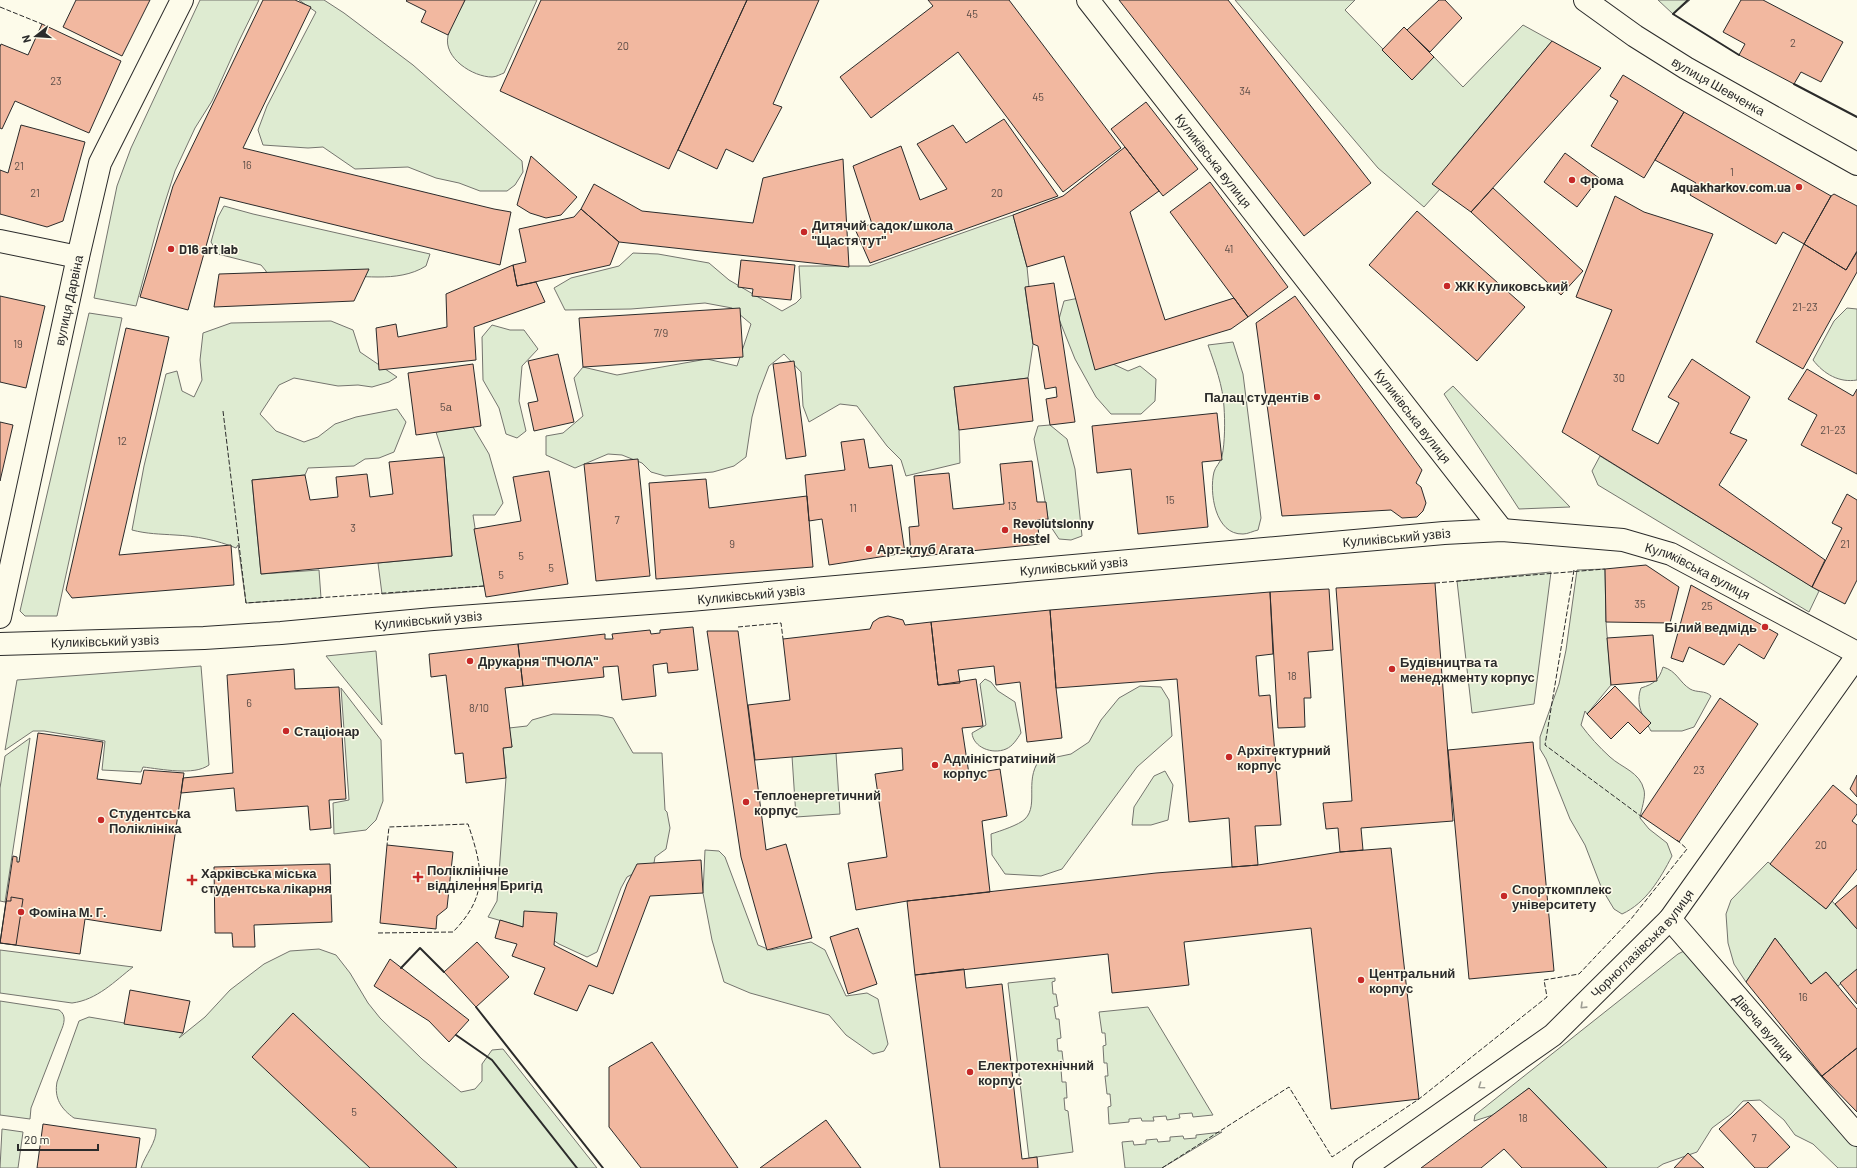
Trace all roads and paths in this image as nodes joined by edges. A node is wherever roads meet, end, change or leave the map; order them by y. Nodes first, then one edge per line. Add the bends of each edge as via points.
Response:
1 (182, 0) edge
2 (1088, 0) edge
3 (1585, 0) edge
4 (1857, 164) edge
5 (0, 240) edge
6 (78, 257) junction
7 (1502, 530) junction
8 (0, 617) edge
9 (0, 644) edge
10 (1857, 655) edge
11 (1670, 919) junction
12 (1857, 1135) edge
13 (1364, 1168) edge

1 - 6 street, вулиця Дарвіна via 100,163
2 - 7 street, Куликівська вулиця
3 - 4 street, вулиця Шевченка via 1686,68
5 - 6 street
6 - 8 street, вулиця Дарвіна
7 - 9 street, Куликівський узвіз via 1444,532 683,601 425,619 281,633
7 - 10 street, Куликівська вулиця via 1623,540 1671,554
10 - 11 street, Чорноглазівська вулиця
11 - 12 street, Дівоча вулиця
11 -> 13 street, Чорноглазівська вулиця via 1553,1034

